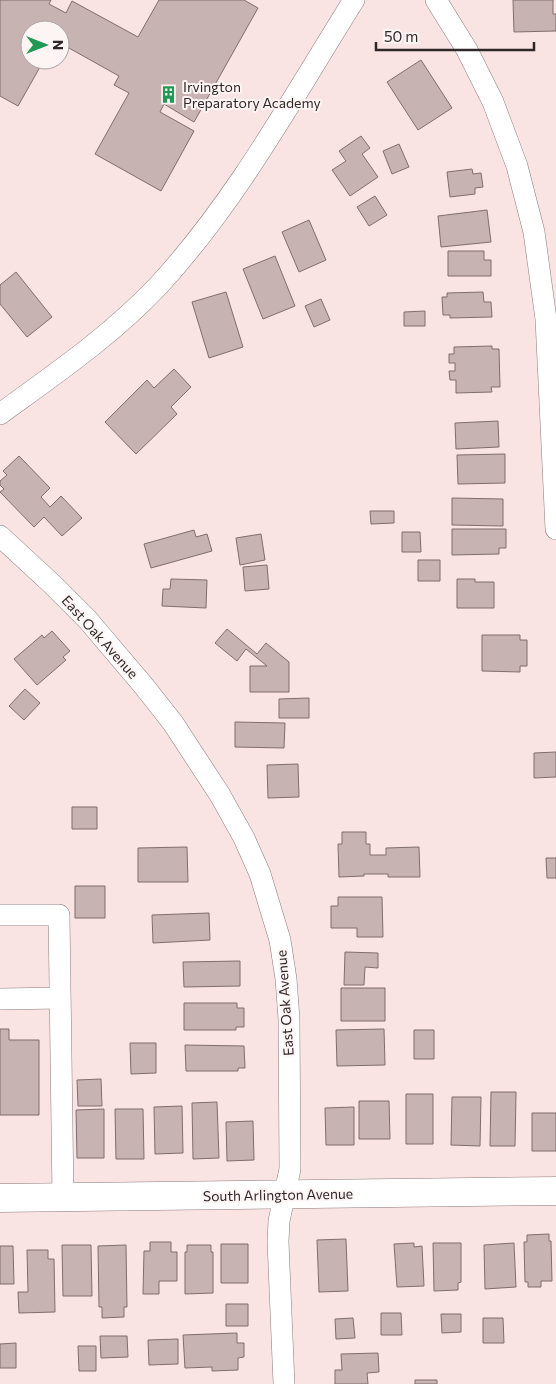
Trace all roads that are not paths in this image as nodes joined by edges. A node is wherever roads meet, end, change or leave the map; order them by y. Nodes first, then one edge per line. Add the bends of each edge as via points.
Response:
1 (354, 0) edge
2 (436, 0) edge
3 (551, 347) edge
4 (0, 414) edge
5 (556, 529) edge
6 (0, 536) edge
7 (0, 915) edge
8 (60, 998) junction
9 (0, 999) edge
10 (556, 1192) edge
11 (284, 1195) junction
12 (0, 1198) edge
13 (63, 1198) junction
14 (284, 1384) edge

1 - 4 street via 232,193 177,263 158,285 85,352
2 - 3 street via 480,75 517,166 534,232
3 - 5 street
6 - 11 street, East Oak Avenue via 87,619 143,685 220,795 253,856 276,921 286,980 290,1169
7 - 8 street via 59,915
8 - 9 street
8 - 13 street
10 - 11 main road, South Arlington Avenue
11 - 13 main road, South Arlington Avenue
11 - 14 street, East Oak Avenue via 278,1242
12 - 13 main road, South Arlington Avenue

